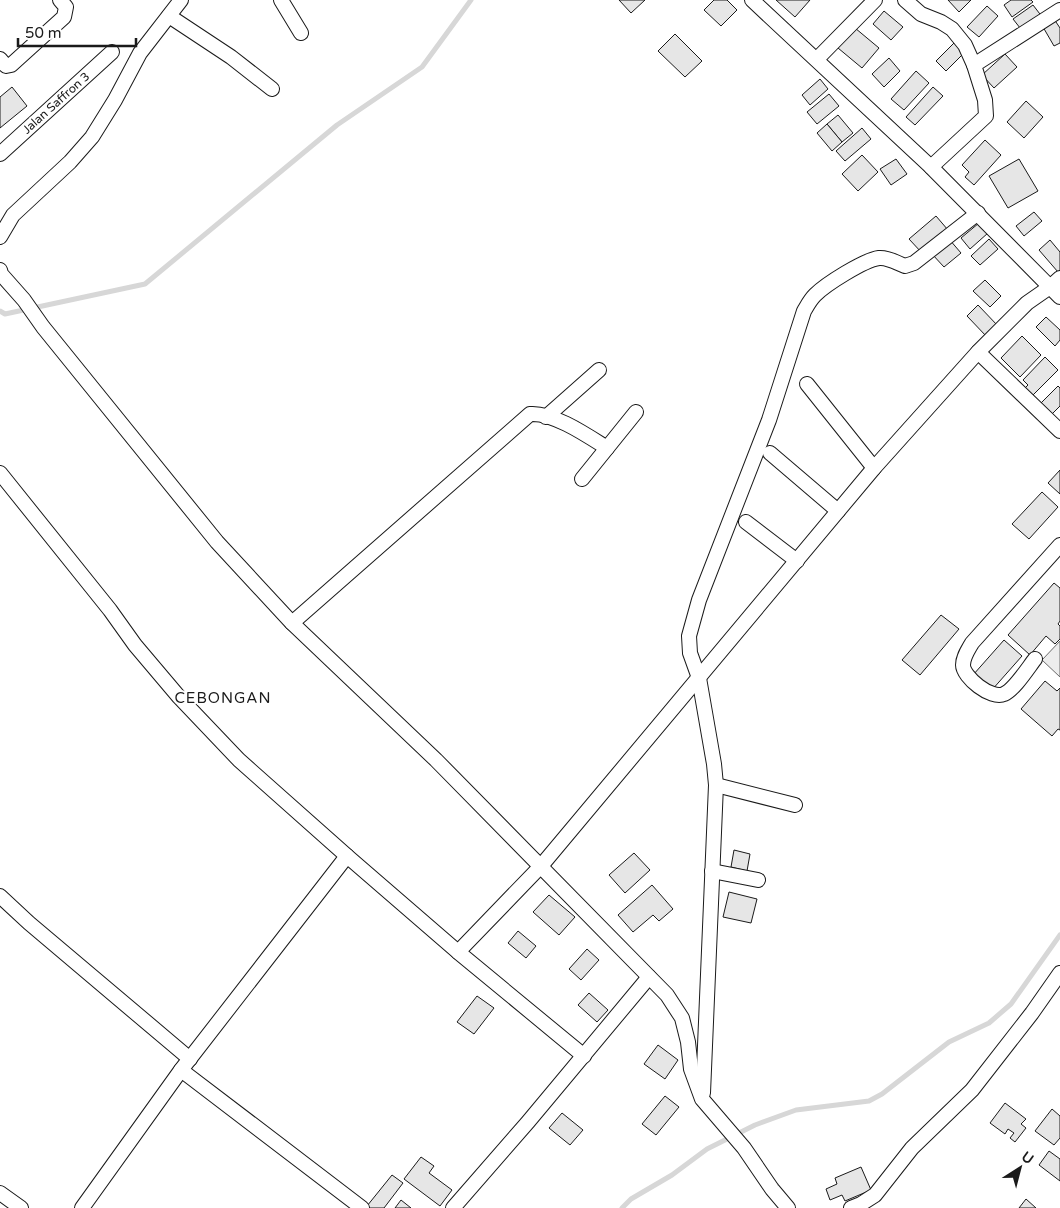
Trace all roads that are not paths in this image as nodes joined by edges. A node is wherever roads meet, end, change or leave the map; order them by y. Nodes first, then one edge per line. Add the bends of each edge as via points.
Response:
1 (60, 0) edge
2 (181, 0) edge
3 (281, 0) edge
4 (875, 0) edge
5 (905, 0) edge
6 (755, 1) edge
7 (1060, 10) edge
8 (170, 16) junction
9 (302, 33) dead end
10 (112, 52) dead end
11 (817, 59) junction
12 (2, 62) edge
13 (974, 65) junction
14 (272, 89) dead end
15 (0, 154) edge
16 (931, 168) junction
17 (978, 213) junction
18 (2, 229) edge
19 (0, 270) edge
20 (1057, 287) edge
21 (978, 352) junction
22 (599, 370) dead end
23 (807, 384) dead end
24 (636, 412) dead end
25 (546, 417) junction
26 (1060, 431) edge
27 (607, 448) junction
28 (770, 453) dead end
29 (874, 468) junction
30 (0, 473) edge
31 (582, 479) dead end
32 (838, 511) junction
33 (746, 522) dead end
34 (1060, 545) edge
35 (797, 561) junction
36 (292, 624) junction
37 (1035, 659) dead end
38 (698, 678) junction
39 (716, 785) junction
40 (795, 805) dead end
41 (347, 856) junction
42 (541, 866) junction
43 (712, 871) junction
44 (758, 880) dead end
45 (0, 896) edge
46 (458, 952) junction
47 (1060, 973) edge
48 (649, 977) junction
49 (584, 1056) junction
50 (186, 1064) junction
51 (702, 1099) junction
52 (0, 1193) edge
53 (21, 1208) edge
54 (82, 1208) edge
55 (362, 1208) edge
56 (453, 1208) edge
57 (788, 1208) edge
58 (851, 1208) edge

1 - 12 street via 66,8 64,17 10,66
2 - 8 street
3 - 9 street
4 - 11 street
5 - 13 street via 921,14 952,29 965,45
6 - 11 street
7 - 13 street
8 - 14 street
8 - 18 street via 140,53 92,137
10 - 15 street, Jalan Saffron 3
11 - 16 street
13 - 16 street via 985,100 986,116
16 - 17 street
17 - 20 street
17 - 38 street via 914,263 905,266 877,258 813,296 804,312 769,420 699,600 689,636 690,653
19 - 36 street via 217,542
20 - 21 street via 1027,303
21 - 26 street
21 - 29 street
22 - 25 street
23 - 29 street
24 - 27 street
25 - 27 street via 572,427
25 - 36 street via 530,414
27 - 31 street
28 - 32 street
29 - 32 street
30 - 41 street via 178,697 239,760
32 - 35 street
33 - 35 street
34 - 37 street via 972,643 963,664 978,686 1000,695 1013,687
35 - 38 street
36 - 42 street via 436,760
38 - 39 street
38 - 42 street
39 - 40 street
39 - 43 street
41 - 46 street
41 - 50 street
42 - 46 street
42 - 48 street
43 - 44 street
43 - 51 street
45 - 50 street
46 - 49 street
47 - 58 street via 972,1090 912,1148 875,1195
48 - 49 street
48 - 51 street via 682,1018 691,1069
49 - 56 street
50 - 54 street
50 - 55 street
51 - 57 street via 744,1148
52 - 53 street

